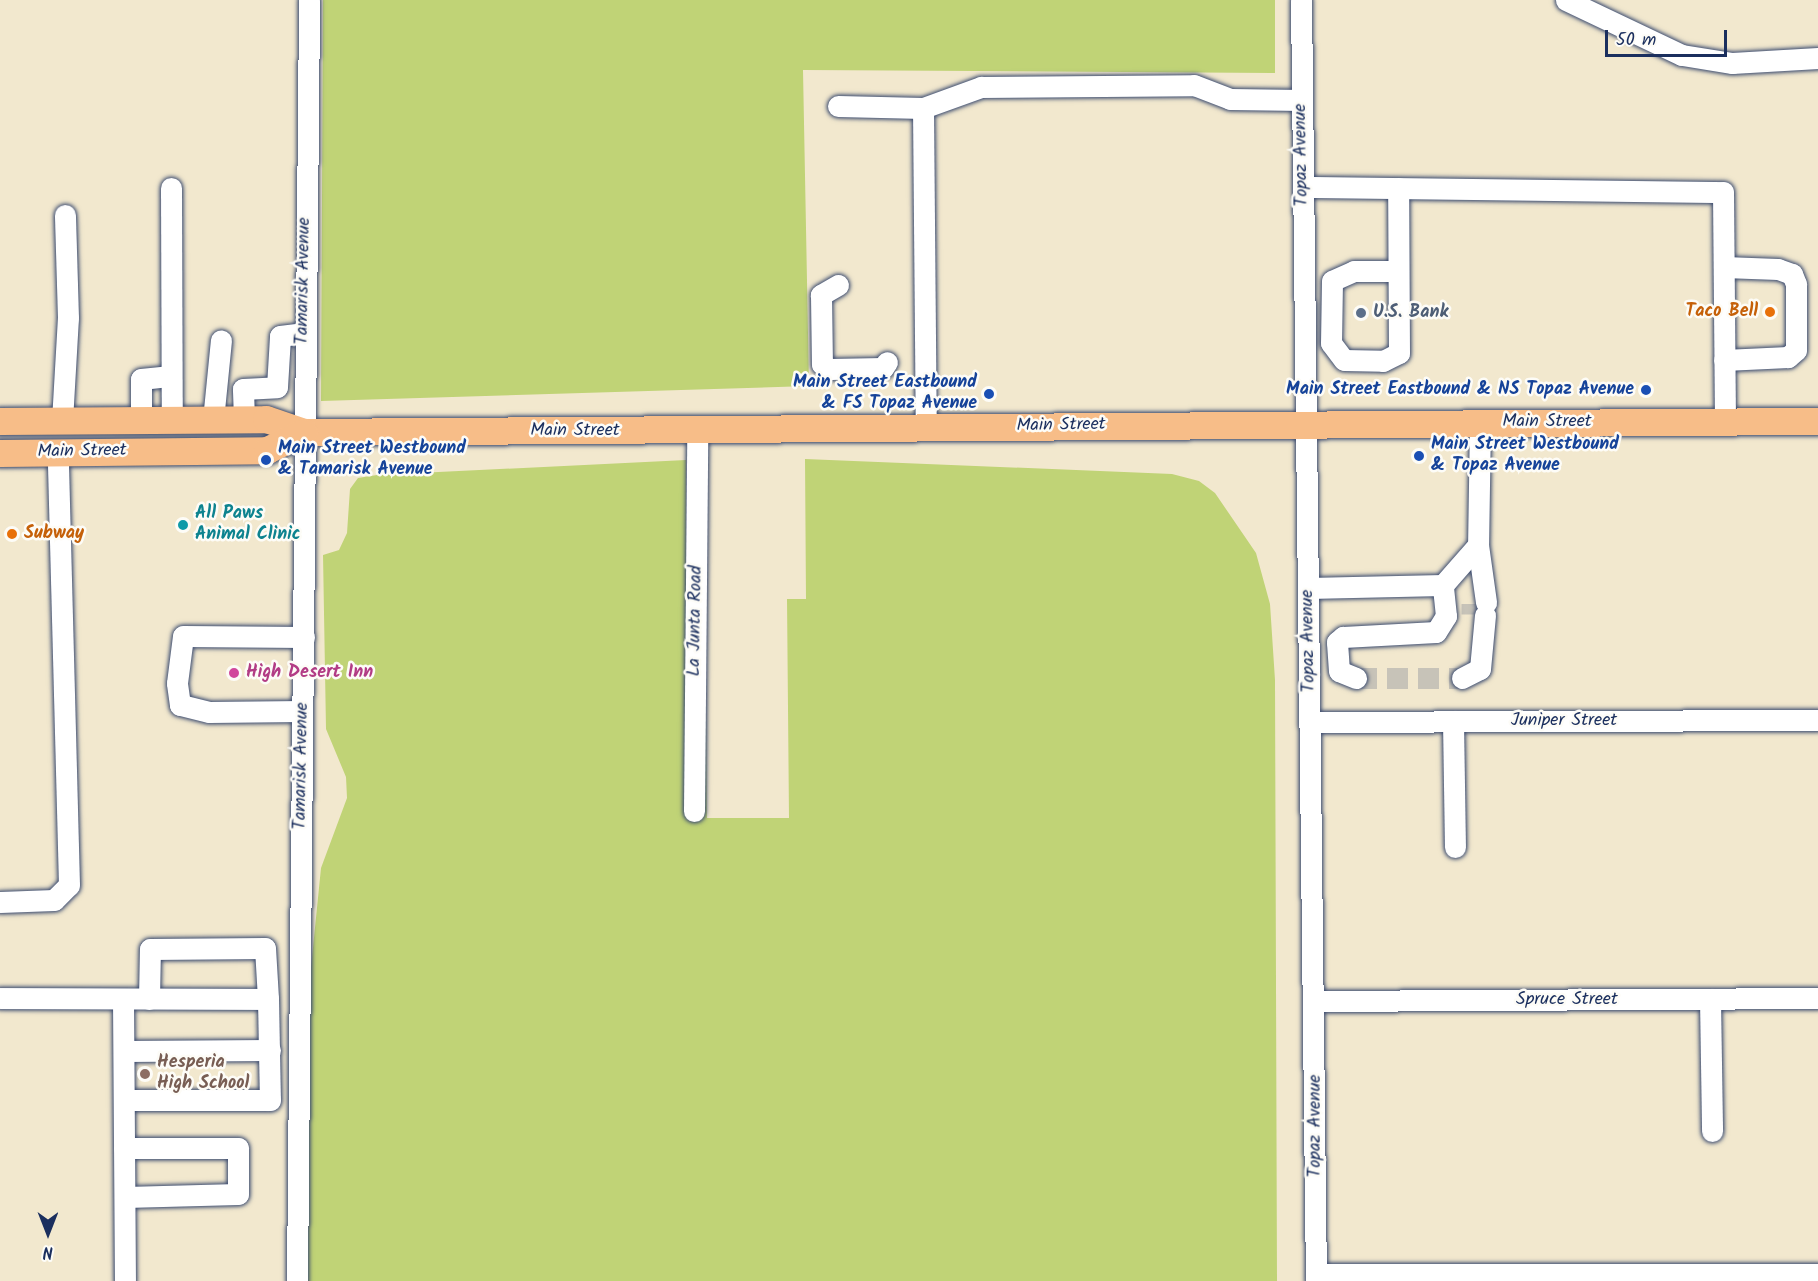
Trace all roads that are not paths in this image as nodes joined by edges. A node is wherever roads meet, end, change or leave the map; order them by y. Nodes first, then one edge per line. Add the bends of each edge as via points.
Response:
1 (309, 0) edge
2 (1301, 0) edge
3 (1566, 0) edge
4 (1818, 58) edge
5 (1302, 100) junction
6 (838, 106) dead end
7 (923, 108) junction
8 (1303, 187) junction
9 (171, 188) dead end
10 (1398, 188) junction
11 (65, 215) dead end
12 (1724, 267) junction
13 (1398, 271) junction
14 (838, 285) dead end
15 (303, 333) junction
16 (221, 340) dead end
17 (1724, 360) junction
18 (888, 362) dead end
19 (171, 376) junction
20 (255, 419) junction
21 (141, 420) junction
22 (172, 420) junction
23 (213, 420) junction
24 (62, 421) junction
25 (1725, 421) junction
26 (1818, 421) edge
27 (0, 422) edge
28 (1305, 422) junction
29 (1480, 422) junction
30 (926, 428) junction
31 (697, 430) junction
32 (304, 432) junction
33 (58, 452) junction
34 (0, 453) edge
35 (1478, 545) junction
36 (1443, 585) junction
37 (1308, 588) junction
38 (304, 637) junction
39 (1356, 678) dead end
40 (1462, 678) dead end
41 (303, 711) junction
42 (1818, 720) edge
43 (1453, 721) junction
44 (1311, 722) junction
45 (694, 811) dead end
46 (1455, 847) dead end
47 (0, 902) edge
48 (0, 998) edge
49 (1818, 998) edge
50 (123, 999) junction
51 (149, 999) junction
52 (268, 999) junction
53 (1710, 999) junction
54 (1316, 1001) junction
55 (270, 1050) junction
56 (124, 1051) junction
57 (124, 1100) junction
58 (1712, 1131) dead end
59 (124, 1148) junction
60 (125, 1197) junction
61 (1818, 1274) edge
62 (1316, 1278) edge
63 (125, 1281) edge
64 (297, 1281) edge

1 - 15 street, Tamarisk Avenue
2 - 5 street, Topaz Avenue
3 - 4 street via 1682,55 1732,63
5 - 7 street via 1230,99 1194,85 981,87
5 - 8 street, Topaz Avenue
6 - 7 street
7 - 30 street
8 - 10 street
8 - 28 street, Topaz Avenue
9 - 19 street
10 - 12 street via 1723,192
10 - 13 street
11 - 24 street
12 - 17 street
12 - 17 street via 1778,269 1792,274 1796,284 1796,350 1788,357
13 - 13 street via 1399,353 1383,361 1344,360 1331,343 1332,281 1354,271
14 - 18 street via 821,295 822,364 829,369 883,368
15 - 20 street via 280,336 279,384 266,387
15 - 32 street, Tamarisk Avenue
16 - 23 street
17 - 25 street
19 - 21 street via 141,379
19 - 22 street
20 - 23 main road, Main Street
20 - 32 main road, Main Street
21 - 22 main road, Main Street
21 - 24 main road, Main Street
22 - 23 main road, Main Street
24 - 27 main road, Main Street
25 - 26 main road, Main Street
25 - 29 main road, Main Street
28 - 29 main road, Main Street
28 - 30 main road, Main Street
28 - 37 street, Topaz Avenue
29 - 35 street
30 - 31 main road, Main Street
31 - 32 main road, Main Street
31 - 45 street, La Junta Road
32 - 33 main road, Main Street via 267,450
32 - 38 street, Tamarisk Avenue
33 - 34 main road, Main Street
33 - 47 street via 69,885 54,900
35 - 36 street
35 - 40 street via 1480,669
36 - 37 street
36 - 39 street via 1446,616 1436,632 1343,637 1337,642 1339,671
37 - 44 street, Topaz Avenue
38 - 41 street, Tamarisk Avenue
38 - 41 street via 183,636 177,682 180,705 209,712
41 - 64 street, Tamarisk Avenue
42 - 43 street, Juniper Street
43 - 44 street, Juniper Street
43 - 46 street
44 - 54 street, Topaz Avenue
48 - 50 street
49 - 53 street, Spruce Street
50 - 51 street
50 - 56 street
51 - 52 street
51 - 52 street via 150,949 265,948
52 - 55 street
53 - 54 street, Spruce Street
53 - 58 street
54 - 62 street, Topaz Avenue
55 - 56 street
55 - 57 street via 270,1100
56 - 57 street
57 - 59 street
59 - 60 street
59 - 60 street via 238,1148 238,1194
60 - 63 street
61 - 62 street

